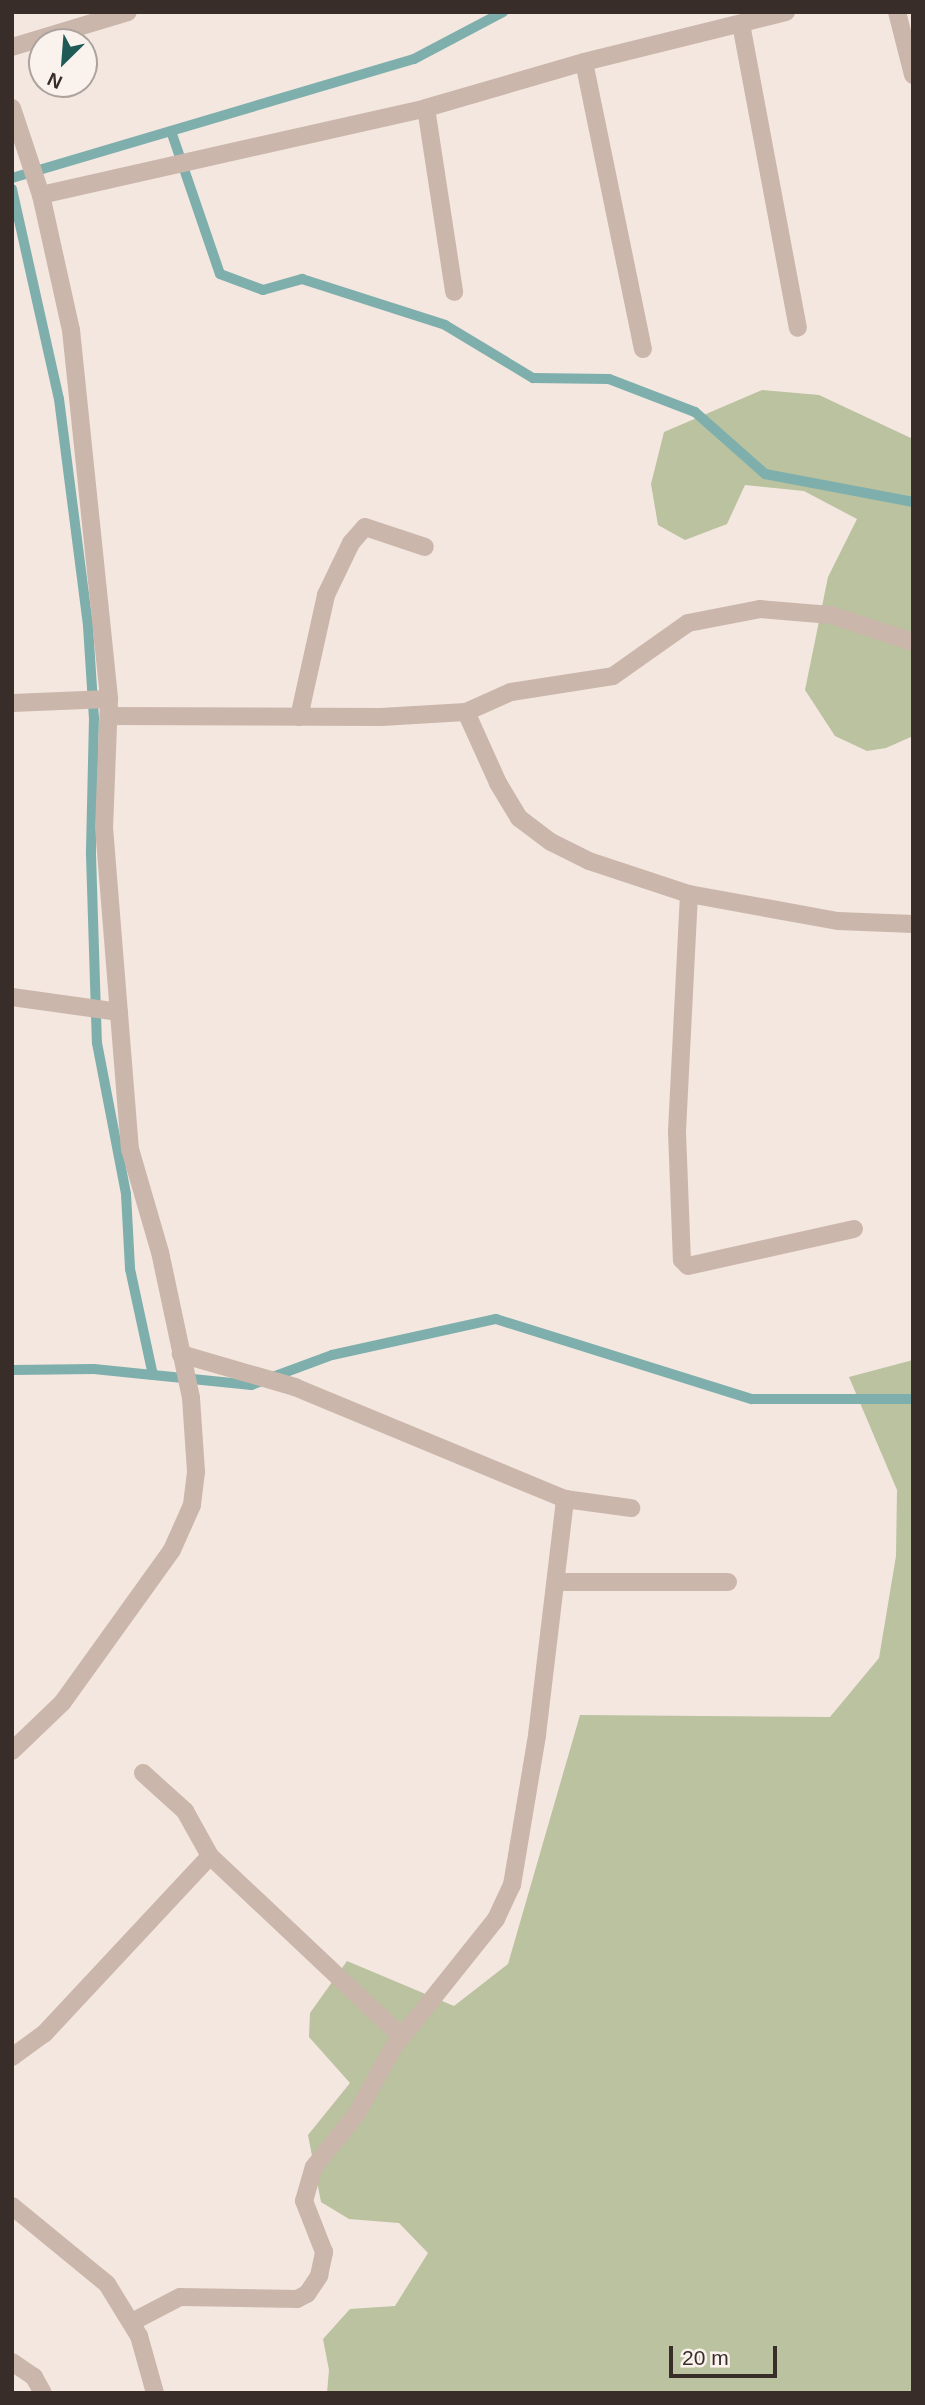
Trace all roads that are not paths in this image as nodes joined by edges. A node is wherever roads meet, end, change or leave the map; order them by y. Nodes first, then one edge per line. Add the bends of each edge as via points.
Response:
1 (128, 12) edge
2 (786, 12) edge
3 (897, 12) edge
4 (741, 24) junction
5 (12, 47) edge
6 (584, 62) junction
7 (913, 75) edge
8 (12, 108) edge
9 (426, 108) junction
10 (39, 188) junction
11 (454, 292) dead end
12 (798, 328) dead end
13 (643, 349) dead end
14 (425, 547) dead end
15 (913, 642) edge
16 (12, 703) edge
17 (106, 705) junction
18 (466, 712) junction
19 (299, 717) junction
20 (689, 894) junction
21 (913, 924) edge
22 (12, 997) edge
23 (111, 1011) junction
24 (854, 1229) dead end
25 (182, 1360) junction
26 (565, 1499) junction
27 (631, 1508) dead end
28 (557, 1582) junction
29 (728, 1582) dead end
30 (12, 1751) edge
31 (143, 1773) dead end
32 (210, 1856) junction
33 (402, 2037) junction
34 (12, 2057) edge
35 (12, 2206) edge
36 (132, 2322) junction
37 (12, 2362) edge
38 (43, 2393) edge
39 (155, 2393) edge

1 - 5 street
2 - 4 street
3 - 7 street
4 - 6 street
4 - 12 street
6 - 9 street
6 - 13 street
8 - 10 street
9 - 10 street via 167,166
9 - 11 street
10 - 17 street via 71,330
14 - 19 street via 365,527 351,543 326,594
15 - 18 street via 831,615 760,609 688,623 613,676 511,692
16 - 17 street via 80,699
17 - 19 street
17 - 23 street via 104,827
18 - 19 street
18 - 20 street via 519,818 551,842 589,861
20 - 21 street via 838,921
20 - 24 street via 677,1132 682,1260 688,1266
22 - 23 street
23 - 25 street via 130,1149 160,1252
25 - 26 street via 254,1373 295,1387
25 - 30 street via 191,1398 196,1472 192,1505 172,1550 62,1703
26 - 27 street
26 - 28 street
28 - 29 street
28 - 33 street via 512,1885 496,1919
31 - 32 street via 185,1811
32 - 33 street
32 - 34 street via 44,2034
33 - 36 street via 356,2115 314,2167 305,2187 304,2201 324,2259 307,2294 269,2302 207,2294 180,2297
35 - 36 street via 107,2284
36 - 39 street
37 - 38 street via 34,2377

